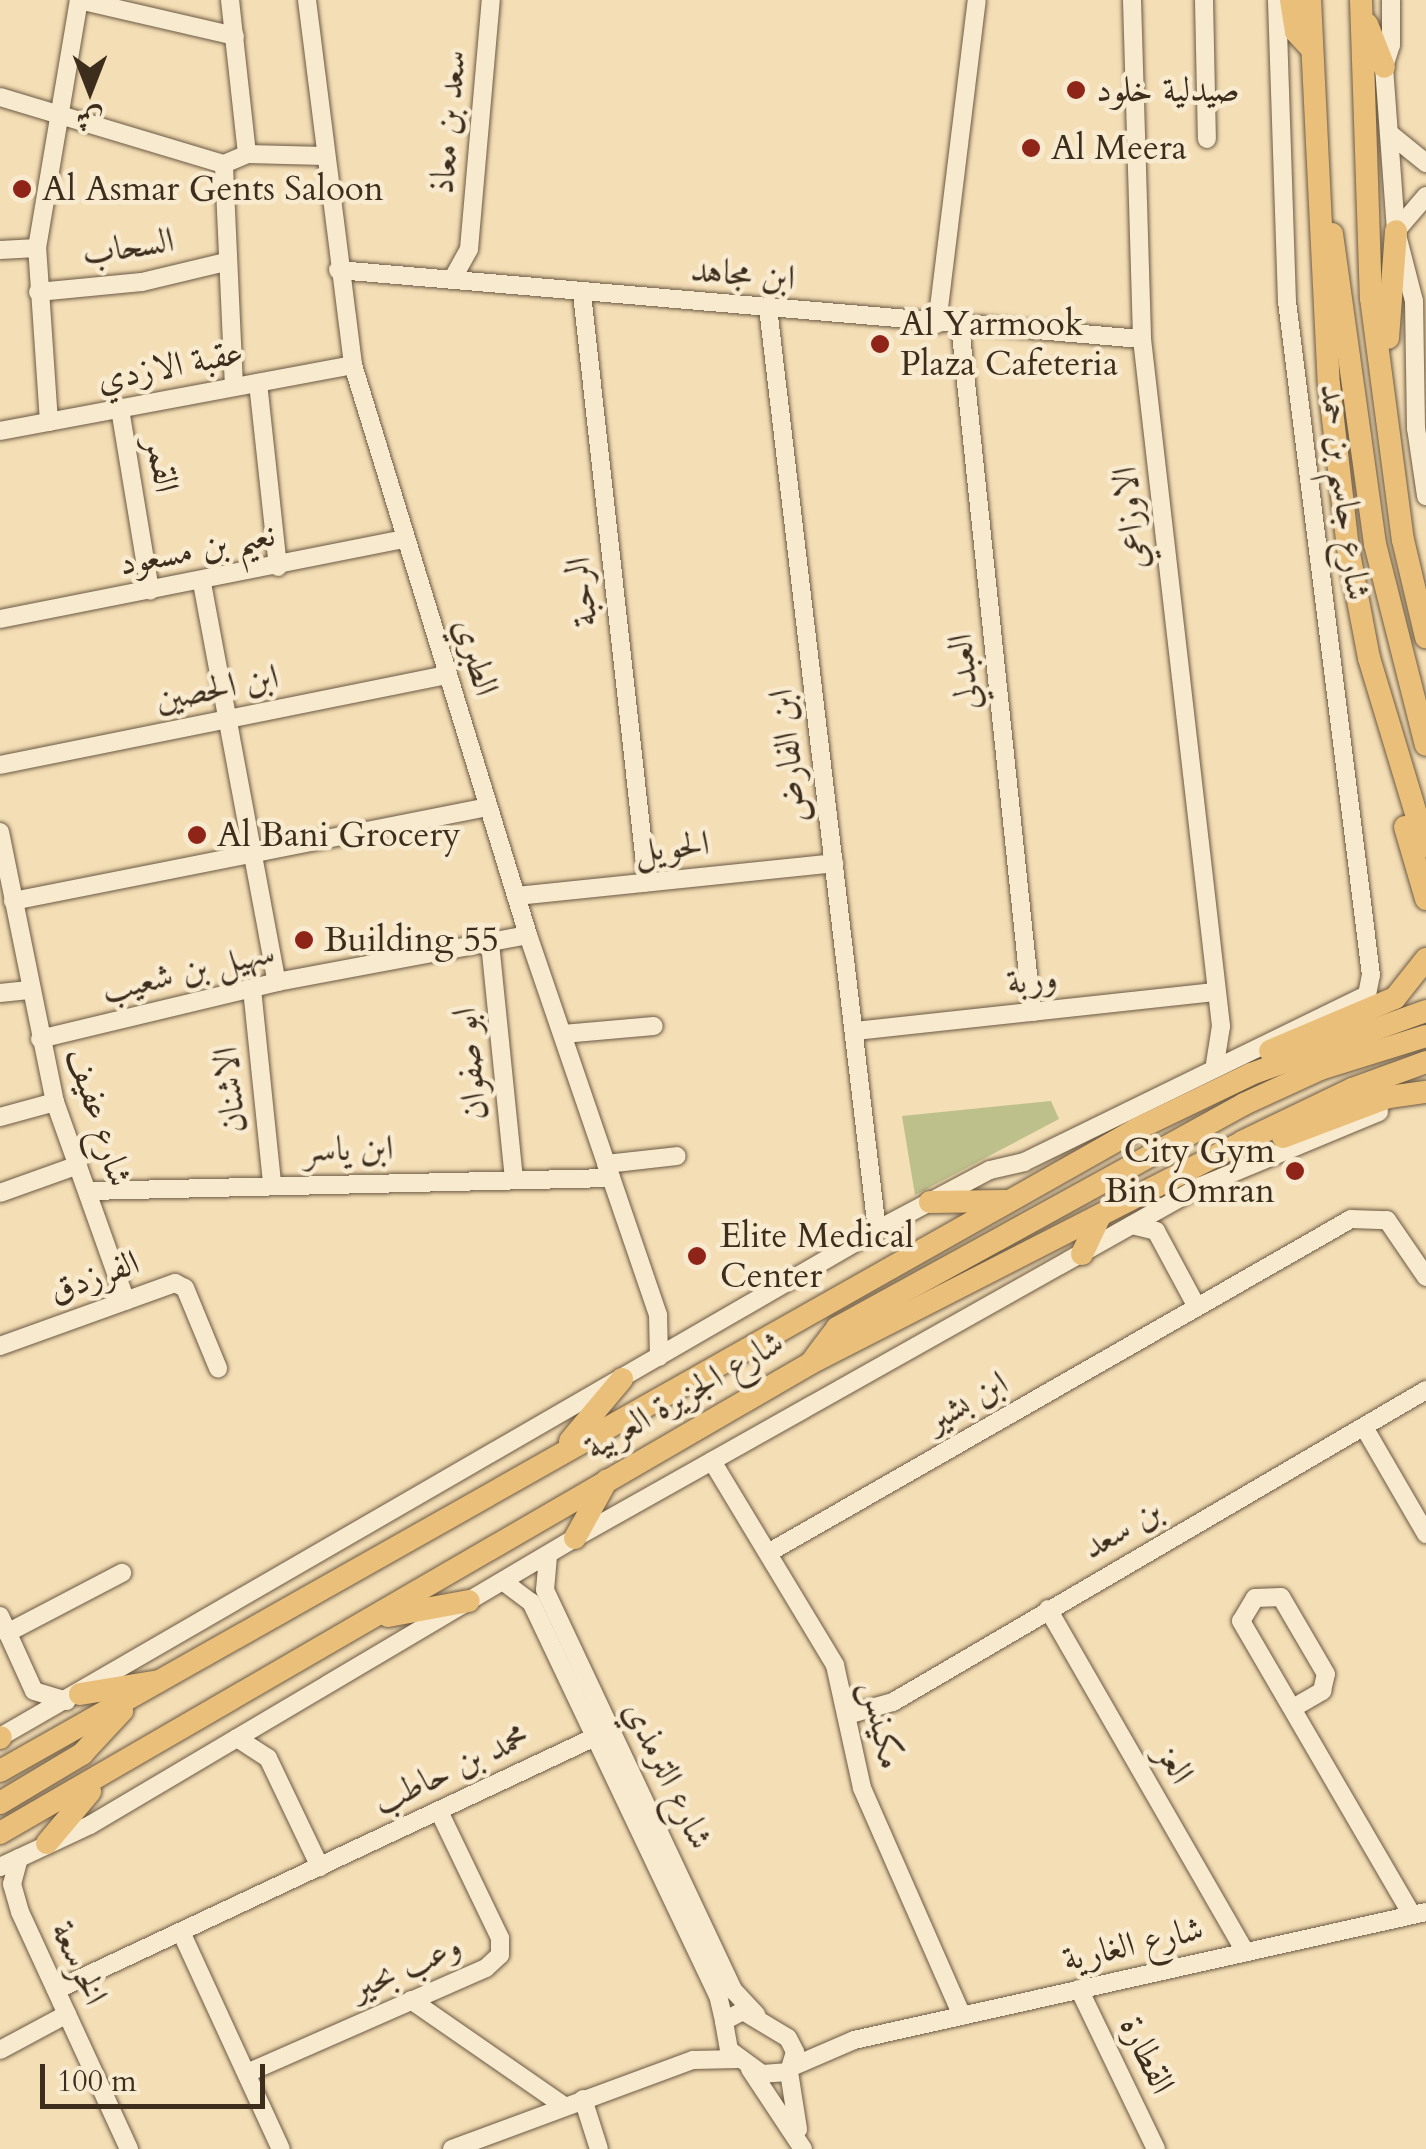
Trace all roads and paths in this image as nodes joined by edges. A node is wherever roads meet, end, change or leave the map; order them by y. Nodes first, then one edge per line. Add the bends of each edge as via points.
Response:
1 (80, 0) edge
2 (230, 0) edge
3 (307, 0) edge
4 (492, 0) edge
5 (977, 0) edge
6 (1132, 0) edge
7 (1204, 0) edge
8 (1277, 0) edge
9 (1291, 0) edge
10 (1310, 0) edge
11 (1391, 0) edge
12 (1361, 4) edge
13 (235, 36) junction
14 (1310, 46) junction
15 (1384, 68) junction
16 (0, 97) edge
17 (60, 120) junction
18 (1389, 133) junction
19 (1206, 139) dead end
20 (1315, 152) junction
21 (247, 154) junction
22 (325, 156) junction
23 (1426, 163) edge
24 (224, 164) junction
25 (1426, 196) edge
26 (1396, 231) junction
27 (37, 248) junction
28 (469, 249) junction
29 (0, 250) edge
30 (226, 262) junction
31 (338, 270) junction
32 (454, 278) junction
33 (486, 282) junction
34 (38, 292) junction
35 (582, 294) junction
36 (768, 308) junction
37 (937, 324) junction
38 (960, 325) junction
39 (1142, 339) junction
40 (352, 365) junction
41 (258, 383) junction
42 (234, 387) junction
43 (120, 408) junction
44 (1383, 410) junction
45 (49, 422) junction
46 (0, 431) edge
47 (1426, 496) edge
48 (405, 538) junction
49 (278, 567) junction
50 (202, 583) junction
51 (150, 590) junction
52 (0, 618) edge
53 (1426, 637) edge
54 (447, 675) junction
55 (1380, 693) junction
56 (231, 719) junction
57 (1426, 745) edge
58 (0, 765) edge
59 (488, 807) junction
60 (0, 832) edge
61 (1426, 847) edge
62 (254, 854) junction
63 (834, 863) junction
64 (647, 882) junction
65 (516, 896) junction
66 (1426, 899) edge
67 (13, 901) junction
68 (528, 936) junction
69 (490, 943) junction
70 (1426, 959) edge
71 (277, 982) junction
72 (252, 989) junction
73 (28, 990) junction
74 (1369, 990) joint
75 (1216, 992) junction
76 (0, 993) edge
77 (1426, 1011) edge
78 (1032, 1012) junction
79 (654, 1026) dead end
80 (1221, 1026) junction
81 (855, 1031) junction
82 (564, 1034) junction
83 (1426, 1036) edge
84 (40, 1039) junction
85 (1254, 1044) junction
86 (1426, 1062) edge
87 (1215, 1064) junction
88 (1426, 1092) edge
89 (1199, 1099) junction
90 (1426, 1101) edge
91 (55, 1102) junction
92 (0, 1117) edge
93 (1226, 1150) junction
94 (677, 1156) dead end
95 (78, 1165) junction
96 (608, 1171) junction
97 (514, 1179) junction
98 (272, 1184) junction
99 (89, 1192) junction
100 (0, 1193) edge
101 (877, 1196) junction
102 (1008, 1201) junction
103 (930, 1202) junction
104 (906, 1215) junction
105 (1100, 1216) junction
106 (1132, 1225) junction
107 (877, 1230) junction
108 (1082, 1254) junction
109 (1426, 1277) edge
110 (126, 1300) junction
111 (1198, 1307) junction
112 (658, 1315) junction
113 (688, 1340) junction
114 (0, 1346) edge
115 (660, 1357) junction
116 (811, 1363) junction
117 (218, 1368) dead end
118 (622, 1379) junction
119 (1426, 1390) edge
120 (1364, 1427) junction
121 (558, 1455) junction
122 (712, 1461) junction
123 (609, 1477) junction
124 (1426, 1534) edge
125 (576, 1538) junction
126 (768, 1552) junction
127 (548, 1556) junction
128 (122, 1573) dead end
129 (504, 1582) junction
130 (469, 1601) junction
131 (1048, 1609) junction
132 (4, 1624) edge
133 (347, 1630) junction
134 (167, 1680) junction
135 (28, 1682) junction
136 (73, 1697) junction
137 (128, 1704) junction
138 (1293, 1708) junction
139 (847, 1715) junction
140 (603, 1734) junction
141 (4, 1735) edge
142 (237, 1738) junction
143 (0, 1771) edge
144 (106, 1775) junction
145 (0, 1803) edge
146 (439, 1811) junction
147 (0, 1834) edge
148 (48, 1843) junction
149 (19, 1858) junction
150 (0, 1867) edge
151 (320, 1867) junction
152 (0, 1890) edge
153 (20, 1912) junction
154 (1419, 1914) edge
155 (181, 1932) junction
156 (1245, 1952) junction
157 (56, 1990) junction
158 (1079, 1990) junction
159 (411, 2000) junction
160 (67, 2014) junction
161 (756, 2015) junction
162 (962, 2016) junction
163 (724, 2027) junction
164 (788, 2038) junction
165 (854, 2040) junction
166 (0, 2050) edge
167 (693, 2060) junction
168 (744, 2064) junction
169 (791, 2070) junction
170 (247, 2073) junction
171 (583, 2099) junction
172 (564, 2106) junction
173 (128, 2149) edge
174 (281, 2149) edge
175 (452, 2149) edge
176 (600, 2149) edge
177 (803, 2149) edge
178 (1156, 2149) edge

1 - 13 street
1 - 17 street
2 - 13 street
3 - 22 street, الطبري
4 - 28 street, سعد بن معاذ
5 - 37 street
6 - 39 street, الاوزاعي
7 - 19 street
8 - 74 street, شارع جاسم بن حمد via 1286,302
9 - 14 main road via 1296,32
10 - 14 main road, شارع جاسم بن حمد
11 - 15 street
12 - 15 main road
12 - 44 main road, شارع جاسم بن حمد via 1363,192
13 - 21 street
14 - 20 main road, شارع جاسم بن حمد
15 - 18 street
16 - 17 street
17 - 24 street
17 - 27 street
18 - 23 street
18 - 26 street
20 - 55 main road, شارع جاسم بن حمد via 1332,418 1351,563
20 - 57 main road via 1376,544
21 - 22 street
21 - 24 street
22 - 31 street, الطبري
24 - 30 street
25 - 26 street
26 - 44 main road
26 - 47 street via 1414,301 1416,428
27 - 29 street
27 - 34 street
28 - 32 street, سعد بن معاذ
28 - 33 street
30 - 34 street, السحاب via 142,282
30 - 42 street
31 - 32 street, ابن مجاهد
31 - 40 street, الطبري
32 - 33 street, ابن مجاهد
33 - 35 street, ابن مجاهد
34 - 45 street
35 - 36 street, ابن مجاهد
35 - 64 street, الرحبة
36 - 37 street, ابن مجاهد
36 - 63 street, ابن الفارض
37 - 38 street, ابن مجاهد
38 - 39 street, ابن مجاهد
38 - 78 street, العبدلي
39 - 75 street, الاوزاعي
40 - 41 street, عقبة الازدي
40 - 48 street, الطبري
41 - 42 street, عقبة الازدي
41 - 49 street
42 - 43 street, عقبة الازدي
43 - 45 street, عقبة الازدي
43 - 51 street, القمر
44 - 53 main road, شارع جاسم بن حمد
45 - 46 street, عقبة الازدي
48 - 49 street, نعيم بن مسعود
48 - 54 street, الطبري
49 - 50 street, نعيم بن مسعود
50 - 51 street, نعيم بن مسعود
50 - 56 street
51 - 52 street, نعيم بن مسعود
54 - 56 street, ابن الحصين
54 - 59 street, الطبري
55 - 61 main road, شارع جاسم بن حمد
55 - 66 main road via 1380,745
56 - 58 street, ابن الحصين
56 - 62 street
59 - 62 street
59 - 65 street, الطبري
60 - 67 street, شارع عفيف
62 - 67 street
62 - 71 street
63 - 64 street, الحويل
63 - 81 street, ابن الفارض
64 - 65 street, الحويل
65 - 68 street, الطبري
67 - 73 street, شارع عفيف
68 - 69 street, سهيل بن شعيب
68 - 82 street, الطبري
69 - 71 street, سهيل بن شعيب
69 - 97 street, ابو صفوان
70 - 89 main road via 1395,998 1224,1072
71 - 72 street, سهيل بن شعيب
72 - 84 street, سهيل بن شعيب
72 - 98 street, الاشنان
73 - 76 street
73 - 84 street, شارع عفيف
74 - 85 street, شارع الجزيرة العربية via 1350,1005
75 - 78 street, وربة
75 - 80 street, الاوزاعي
77 - 89 main road, شارع الجزيرة العربية via 1356,1032
78 - 81 street, وربة
79 - 82 street
80 - 85 street
80 - 87 street, الاوزاعي
81 - 101 street, ابن الفارض
82 - 96 street, الطبري
83 - 116 main road via 1320,1070 1244,1104 837,1328
84 - 91 street, شارع عفيف
85 - 87 street, شارع الجزيرة العربية
86 - 93 main road, شارع الجزيرة العربية via 1352,1089
87 - 103 street, شارع الجزيرة العربية
88 - 93 main road via 1389,1097 1255,1147
89 - 102 main road, شارع الجزيرة العربية
90 - 106 street, شارع الجزيرة العربية via 1385,1110 1219,1177
91 - 92 street
91 - 95 street, شارع عفيف
93 - 105 main road, شارع الجزيرة العربية
94 - 96 street, ابن ياسر
95 - 99 street, شارع عفيف
95 - 100 street
96 - 97 street, ابن ياسر
96 - 112 street, الطبري
97 - 98 street, ابن ياسر
98 - 99 street, ابن ياسر
99 - 110 street, شارع عفيف
101 - 104 street
101 - 107 street, ابن الفارض
102 - 103 main road
102 - 121 main road, شارع الجزيرة العربية
103 - 104 street, شارع الجزيرة العربية
104 - 107 street, شارع الجزيرة العربية
105 - 108 main road
105 - 116 main road, شارع الجزيرة العربية
106 - 108 street, شارع الجزيرة العربية
106 - 111 street via 1156,1231
107 - 113 street, شارع الجزيرة العربية
108 - 122 street, شارع الجزيرة العربية
109 - 111 street, ابن بشير via 1398,1228 1363,1216
110 - 114 street, الفرزدق
110 - 117 street, الفرزدق via 164,1286 185,1288
111 - 126 street, ابن بشير
112 - 113 street
112 - 115 street, الطبري
113 - 115 street, شارع الجزيرة العربية
115 - 118 street, شارع الجزيرة العربية
116 - 123 main road, شارع الجزيرة العربية
118 - 121 main road
118 - 136 street, شارع الجزيرة العربية
119 - 120 street, بن سعد
120 - 124 street
120 - 131 street, بن سعد
121 - 134 main road, شارع الجزيرة العربية
122 - 125 street, شارع الجزيرة العربية
122 - 126 street, مكينس
123 - 125 main road
123 - 133 main road, شارع الجزيرة العربية
125 - 127 street, شارع الجزيرة العربية
126 - 139 street, مكينس via 835,1664
127 - 129 street, شارع الجزيرة العربية
127 - 140 street, شارع الترمذي via 545,1590
128 - 132 street
129 - 130 street, شارع الجزيرة العربية
129 - 140 street, شارع الترمذي via 531,1602
130 - 133 main road via 422,1607
130 - 142 street, شارع الجزيرة العربية
131 - 139 street, بن سعد via 892,1702
131 - 156 street, العز
132 - 135 street
133 - 144 main road, شارع الجزيرة العربية
134 - 136 main road
134 - 137 main road, شارع الجزيرة العربية
135 - 136 street via 40,1696
135 - 141 street via 29,1703
136 - 141 street, شارع الجزيرة العربية
137 - 143 main road, شارع الجزيرة العربية
137 - 145 main road via 82,1754
138 - 138 street via 1322,1691 1326,1674 1281,1597 1255,1598 1241,1621
138 - 154 street
139 - 162 street, مكينس via 862,1788
140 - 146 street, محمد بن حاطب
140 - 161 street, شارع الترمذي via 734,1991
140 - 163 street, شارع الترمذي
142 - 148 street, شارع الجزيرة العربية
142 - 151 street via 268,1758
144 - 147 main road, شارع الجزيرة العربية
144 - 148 main road
146 - 151 street, محمد بن حاطب
146 - 159 street, وعب بحير via 500,1938 500,1956
148 - 149 street, شارع الجزيرة العربية
149 - 150 street, شارع الجزيرة العربية
149 - 153 street, الخرسعة via 12,1884
151 - 155 street, محمد بن حاطب
152 - 153 street, الخرسعة
153 - 157 street, الخرسعة
154 - 156 street, شارع الغارية
155 - 157 street, محمد بن حاطب
155 - 170 street
156 - 158 street, شارع الغارية
157 - 160 street, الخرسعة
158 - 162 street, شارع الغارية
158 - 178 street, القطارة
159 - 170 street, وعب بحير
159 - 172 street
160 - 166 street
160 - 173 street, الخرسعة
161 - 163 street via 743,2012
161 - 164 street, شارع الترمذي
162 - 165 street, شارع الغارية
163 - 167 street
163 - 168 street, شارع الترمذي
164 - 165 street, شارع الغارية
164 - 169 street
165 - 169 street, شارع الغارية
167 - 168 street
167 - 171 street
168 - 169 street via 770,2077
168 - 177 street
169 - 177 street
170 - 174 street
171 - 172 street
171 - 176 street
172 - 175 street

